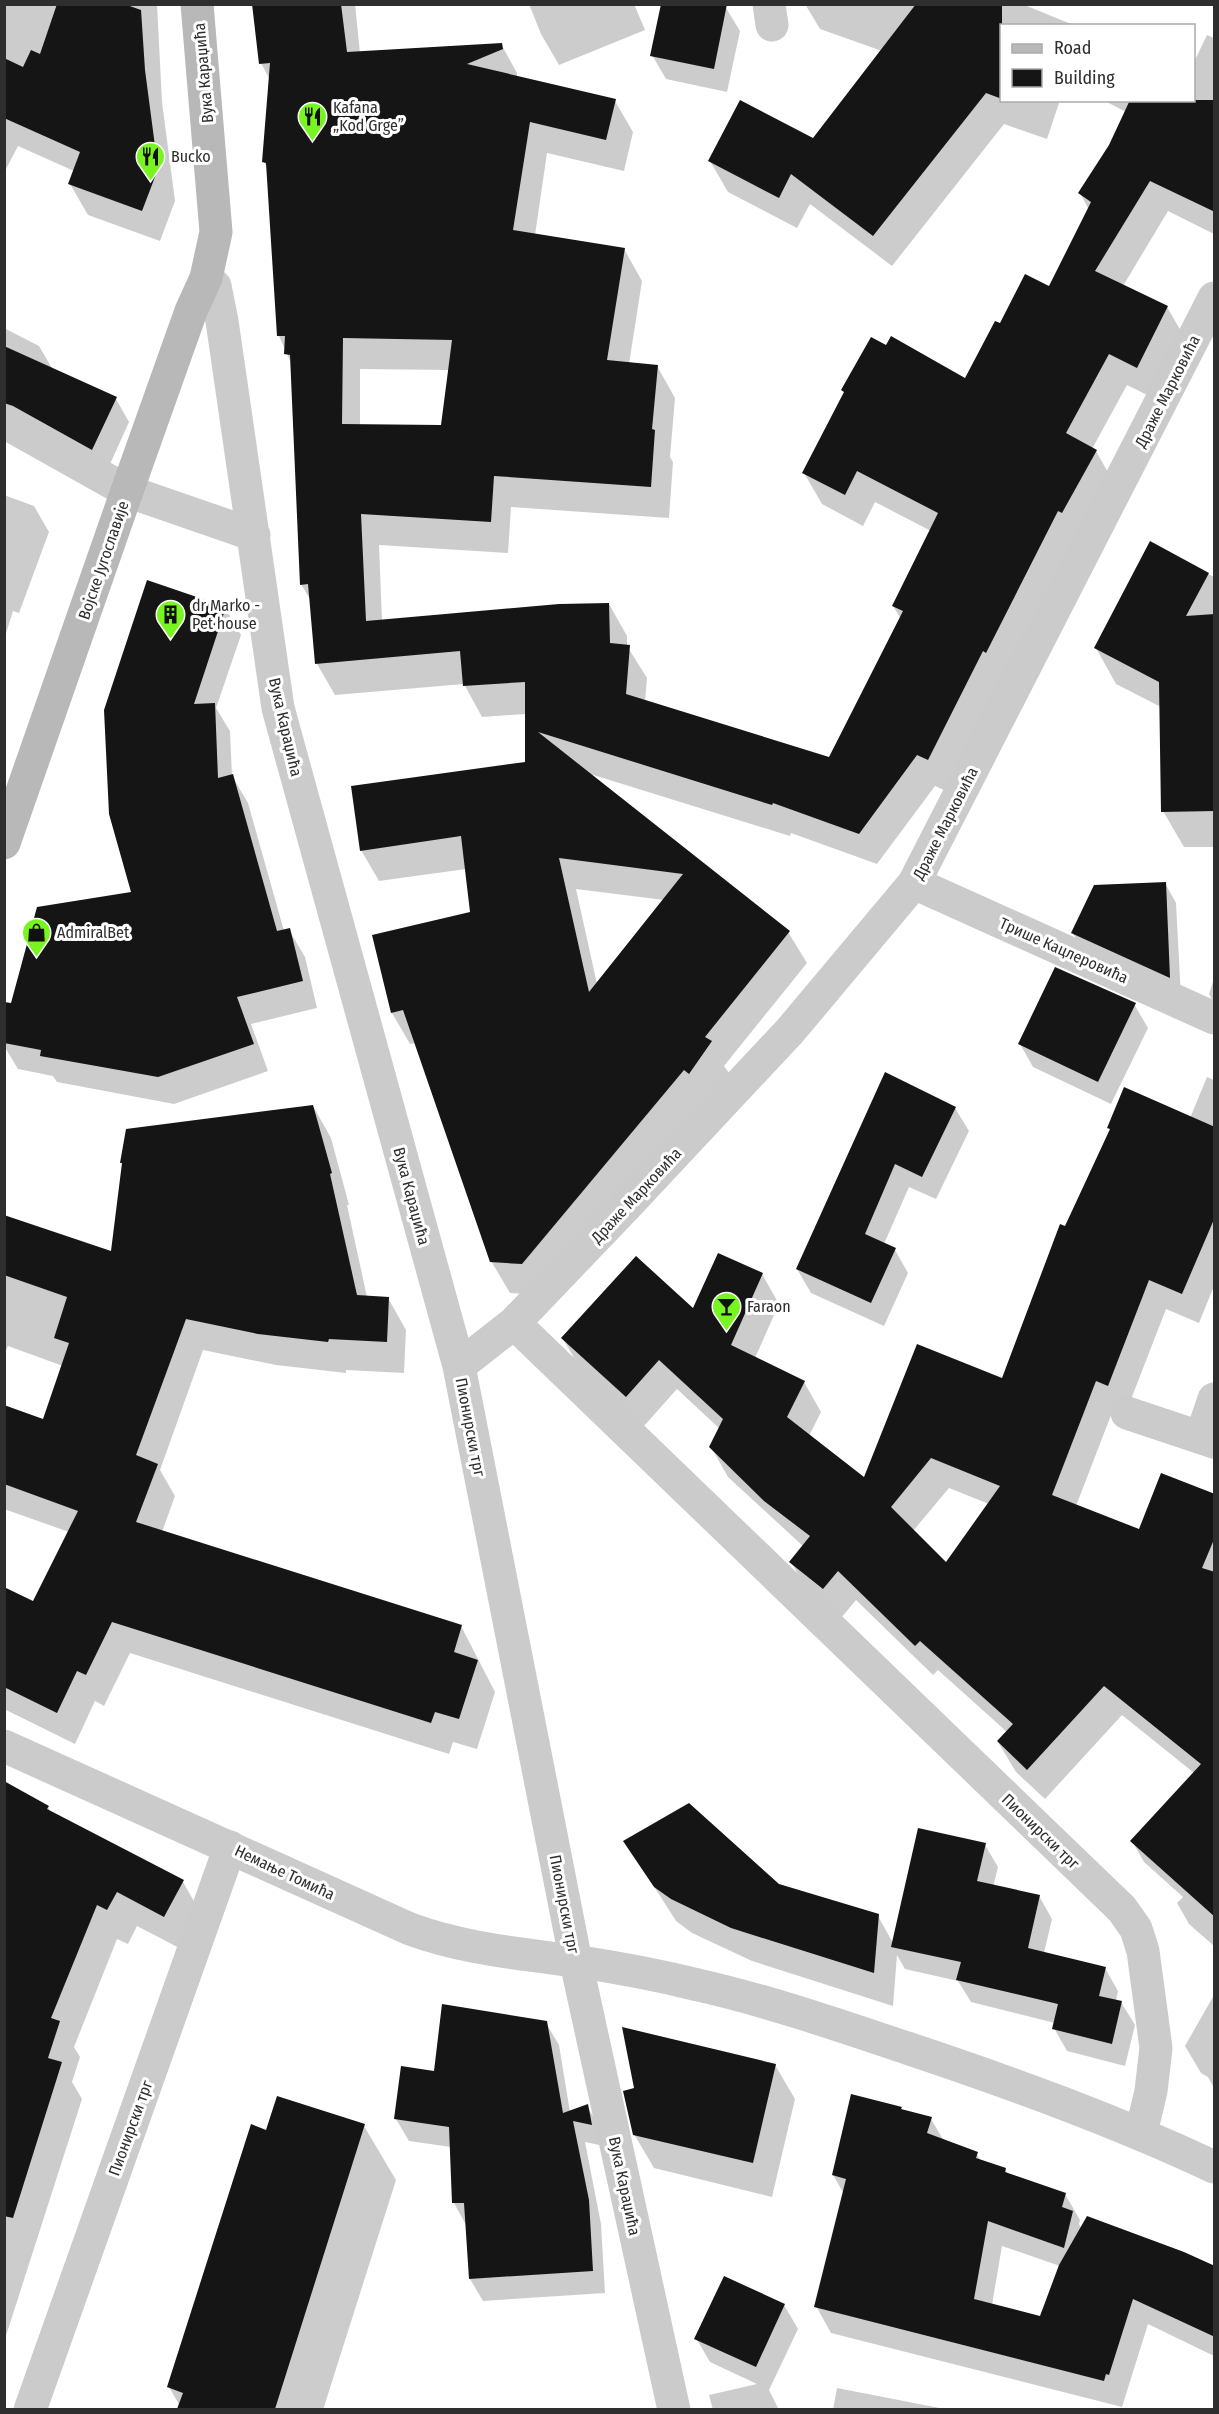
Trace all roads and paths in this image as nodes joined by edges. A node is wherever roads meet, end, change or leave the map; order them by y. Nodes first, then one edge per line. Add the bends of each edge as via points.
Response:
1 (197, 4) edge
2 (206, 278) junction
3 (1215, 298) edge
4 (4, 422) edge
5 (127, 491) junction
6 (254, 535) junction
7 (4, 843) edge
8 (914, 883) junction
9 (1215, 1018) edge
10 (514, 1323) junction
11 (459, 1366) junction
12 (1215, 1399) edge
13 (1127, 1413) dead end
14 (1208, 1440) edge
15 (4, 1746) edge
16 (230, 1847) junction
17 (576, 1962) junction
18 (1141, 2133) junction
19 (1215, 2167) edge
20 (30, 2409) edge
21 (674, 2409) edge

1 - 2 main road, Вука Караџића via 216,232
2 - 5 main road, Војске Југославије
2 - 6 street, Вука Караџића via 215,286 222,321
3 - 8 street, Драже Марковића
4 - 5 street
5 - 6 street
5 - 7 main road, Војске Југославије
6 - 11 street, Вука Караџића via 278,708
8 - 9 street, Трише Кацлеровића
8 - 10 street, Драже Марковића via 790,1032
10 - 11 street, Пионирски трг
10 - 18 street, Пионирски трг via 1122,1909 1136,1929 1143,1952 1156,2048
11 - 17 street, Пионирски трг
12 - 14 street
13 - 14 street
15 - 16 street, Немање Томића
16 - 17 street, Немање Томића via 446,1942
16 - 20 street, Пионирски трг
17 - 18 street, Пионирски трг via 698,1984 765,2002 1011,2082
17 - 21 street, Вука Караџића
18 - 19 street, Пионирски трг

